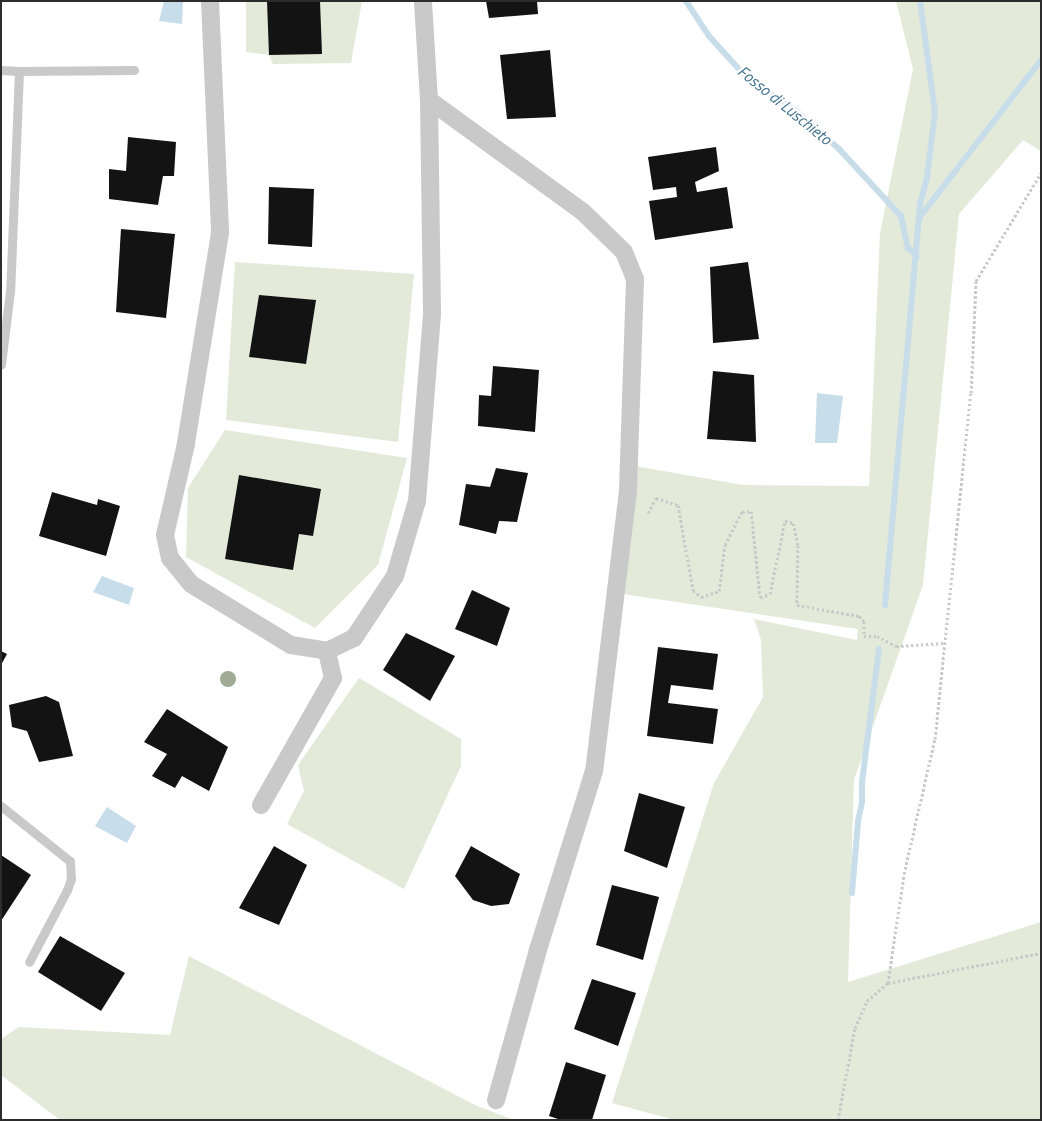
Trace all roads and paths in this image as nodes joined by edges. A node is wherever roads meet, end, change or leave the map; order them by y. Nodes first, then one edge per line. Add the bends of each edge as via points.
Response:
1 (210, 1) edge
2 (423, 1) edge
3 (1, 70) edge
4 (134, 70) dead end
5 (19, 71) junction
6 (429, 100) junction
7 (1041, 173) edge
8 (1, 364) edge
9 (648, 513) dead end
10 (944, 643) junction
11 (327, 651) junction
12 (261, 805) dead end
13 (1, 806) edge
14 (1041, 953) edge
15 (29, 962) dead end
16 (888, 983) junction
17 (496, 1100) dead end
18 (838, 1120) edge

1 - 11 street via 220,233 186,444 165,535 170,558 191,584 291,645
2 - 6 street
3 - 5 lane
4 - 5 lane
5 - 8 lane via 10,291
6 - 11 street via 432,313 418,501 395,576 354,638
6 - 17 street via 583,212 624,252 636,279 628,491 594,771 538,950
7 - 10 path via 976,281 972,393
9 - 10 path via 656,498 678,505 693,590 701,598 719,590 724,546 742,512 751,512 760,597 770,594 785,521 793,523 798,545 797,606 859,616 864,622 864,636 877,636 896,646
10 - 16 path via 935,739 904,874
11 - 12 street via 333,678
13 - 15 lane via 70,861 68,890
14 - 16 path
16 - 18 path via 868,1001 855,1028

